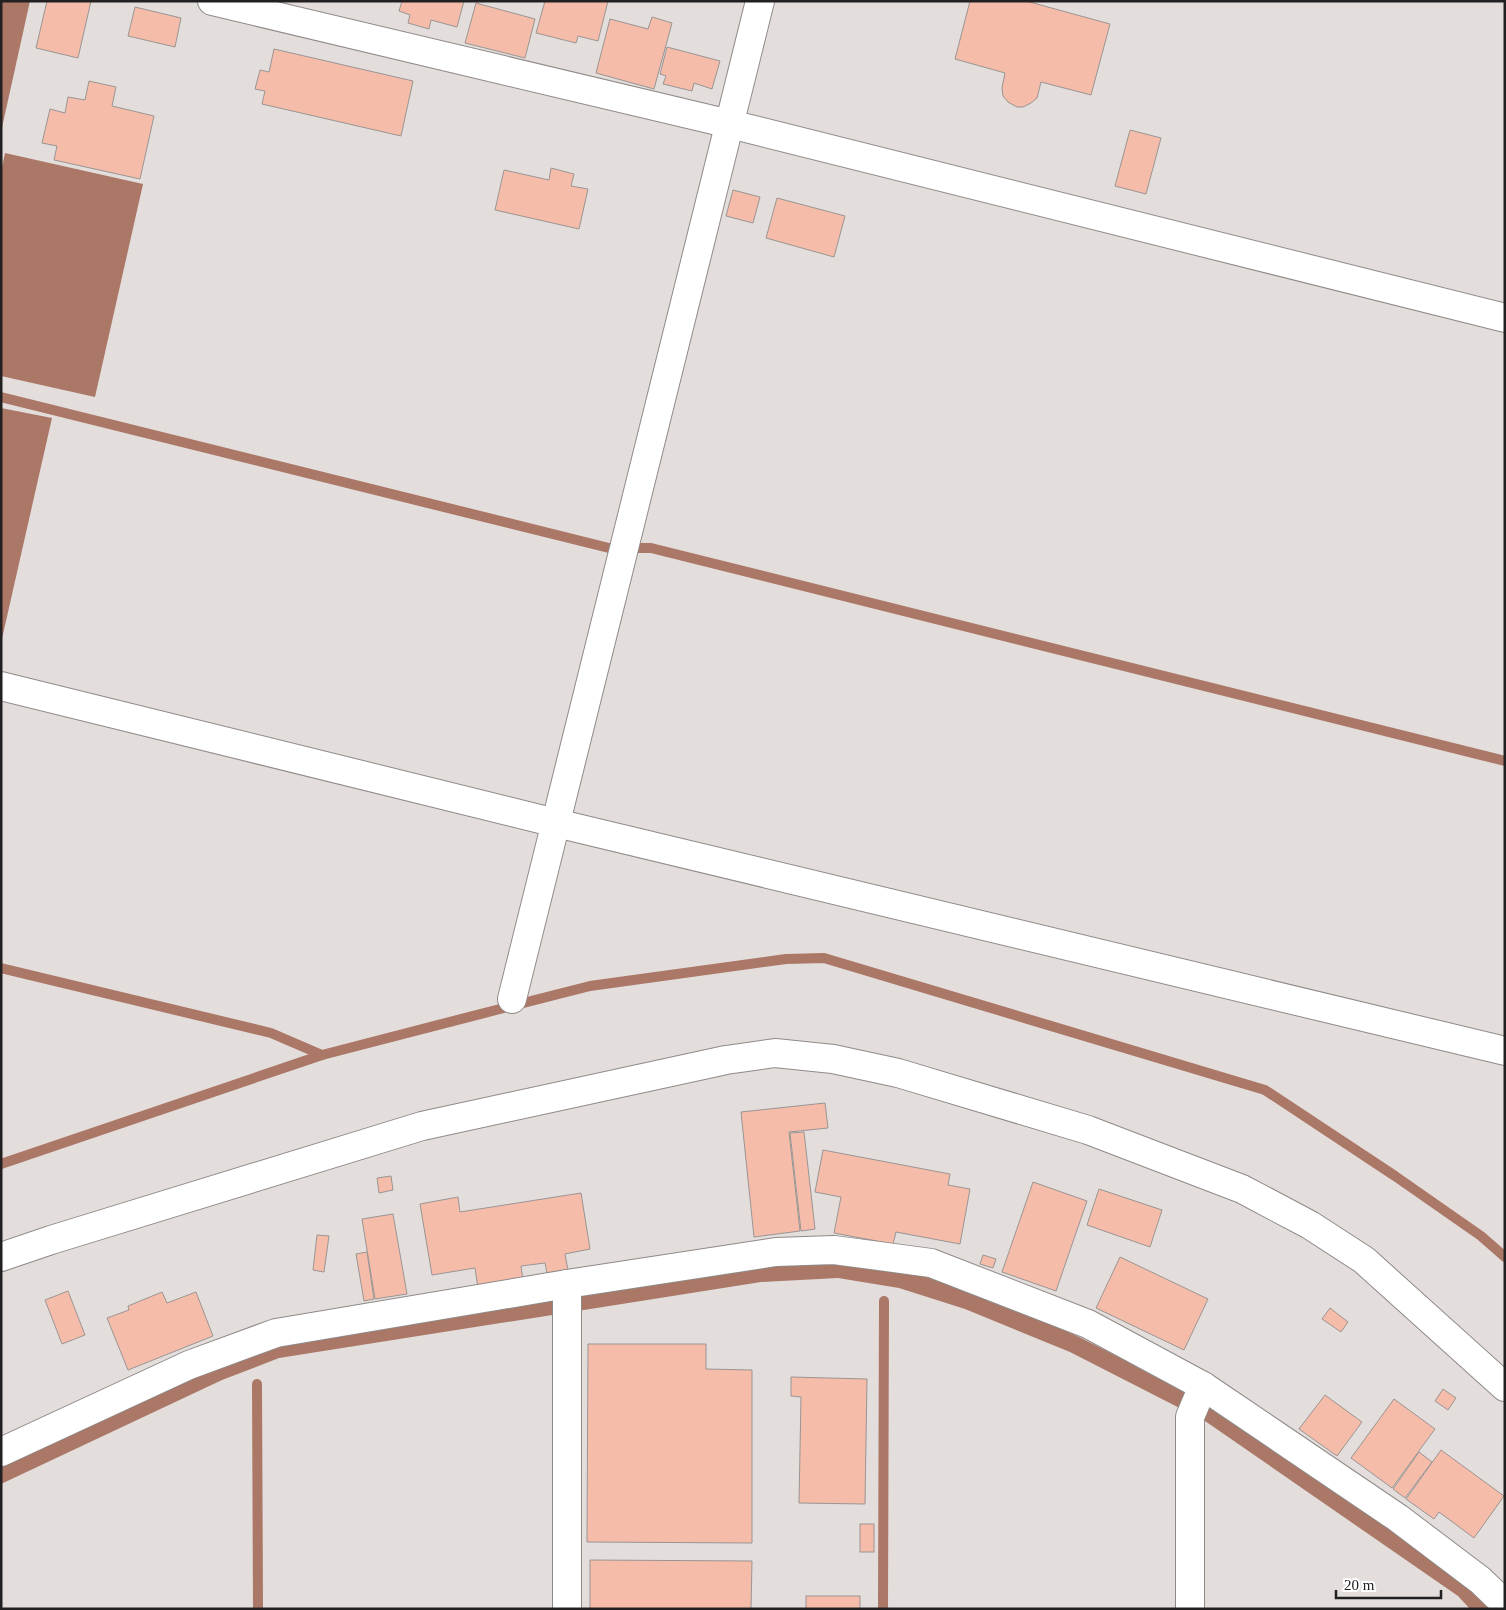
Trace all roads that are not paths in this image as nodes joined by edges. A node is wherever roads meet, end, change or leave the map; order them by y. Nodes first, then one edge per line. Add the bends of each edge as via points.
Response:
1 (212, 1) edge
2 (760, 1) edge
3 (730, 124) junction
4 (1505, 318) edge
5 (1, 686) edge
6 (556, 823) junction
7 (512, 999) dead end
8 (1505, 1051) edge
9 (1, 1257) edge
10 (567, 1298) junction
11 (1505, 1387) edge
12 (1197, 1400) junction
13 (1, 1452) edge
14 (1505, 1604) edge
15 (567, 1609) edge
16 (1190, 1609) edge

1 - 3 street
2 - 3 street
3 - 4 street
3 - 6 street
5 - 6 street
6 - 7 street
6 - 8 street
9 - 11 street via 422,1126 726,1060 775,1053 833,1059 898,1073 1088,1130 1242,1189 1310,1225 1364,1260
10 - 12 street via 776,1252 834,1250 931,1263 1088,1324
10 - 13 street via 276,1333 189,1365
10 - 15 street
12 - 14 street via 1398,1518 1480,1580
12 - 16 street

